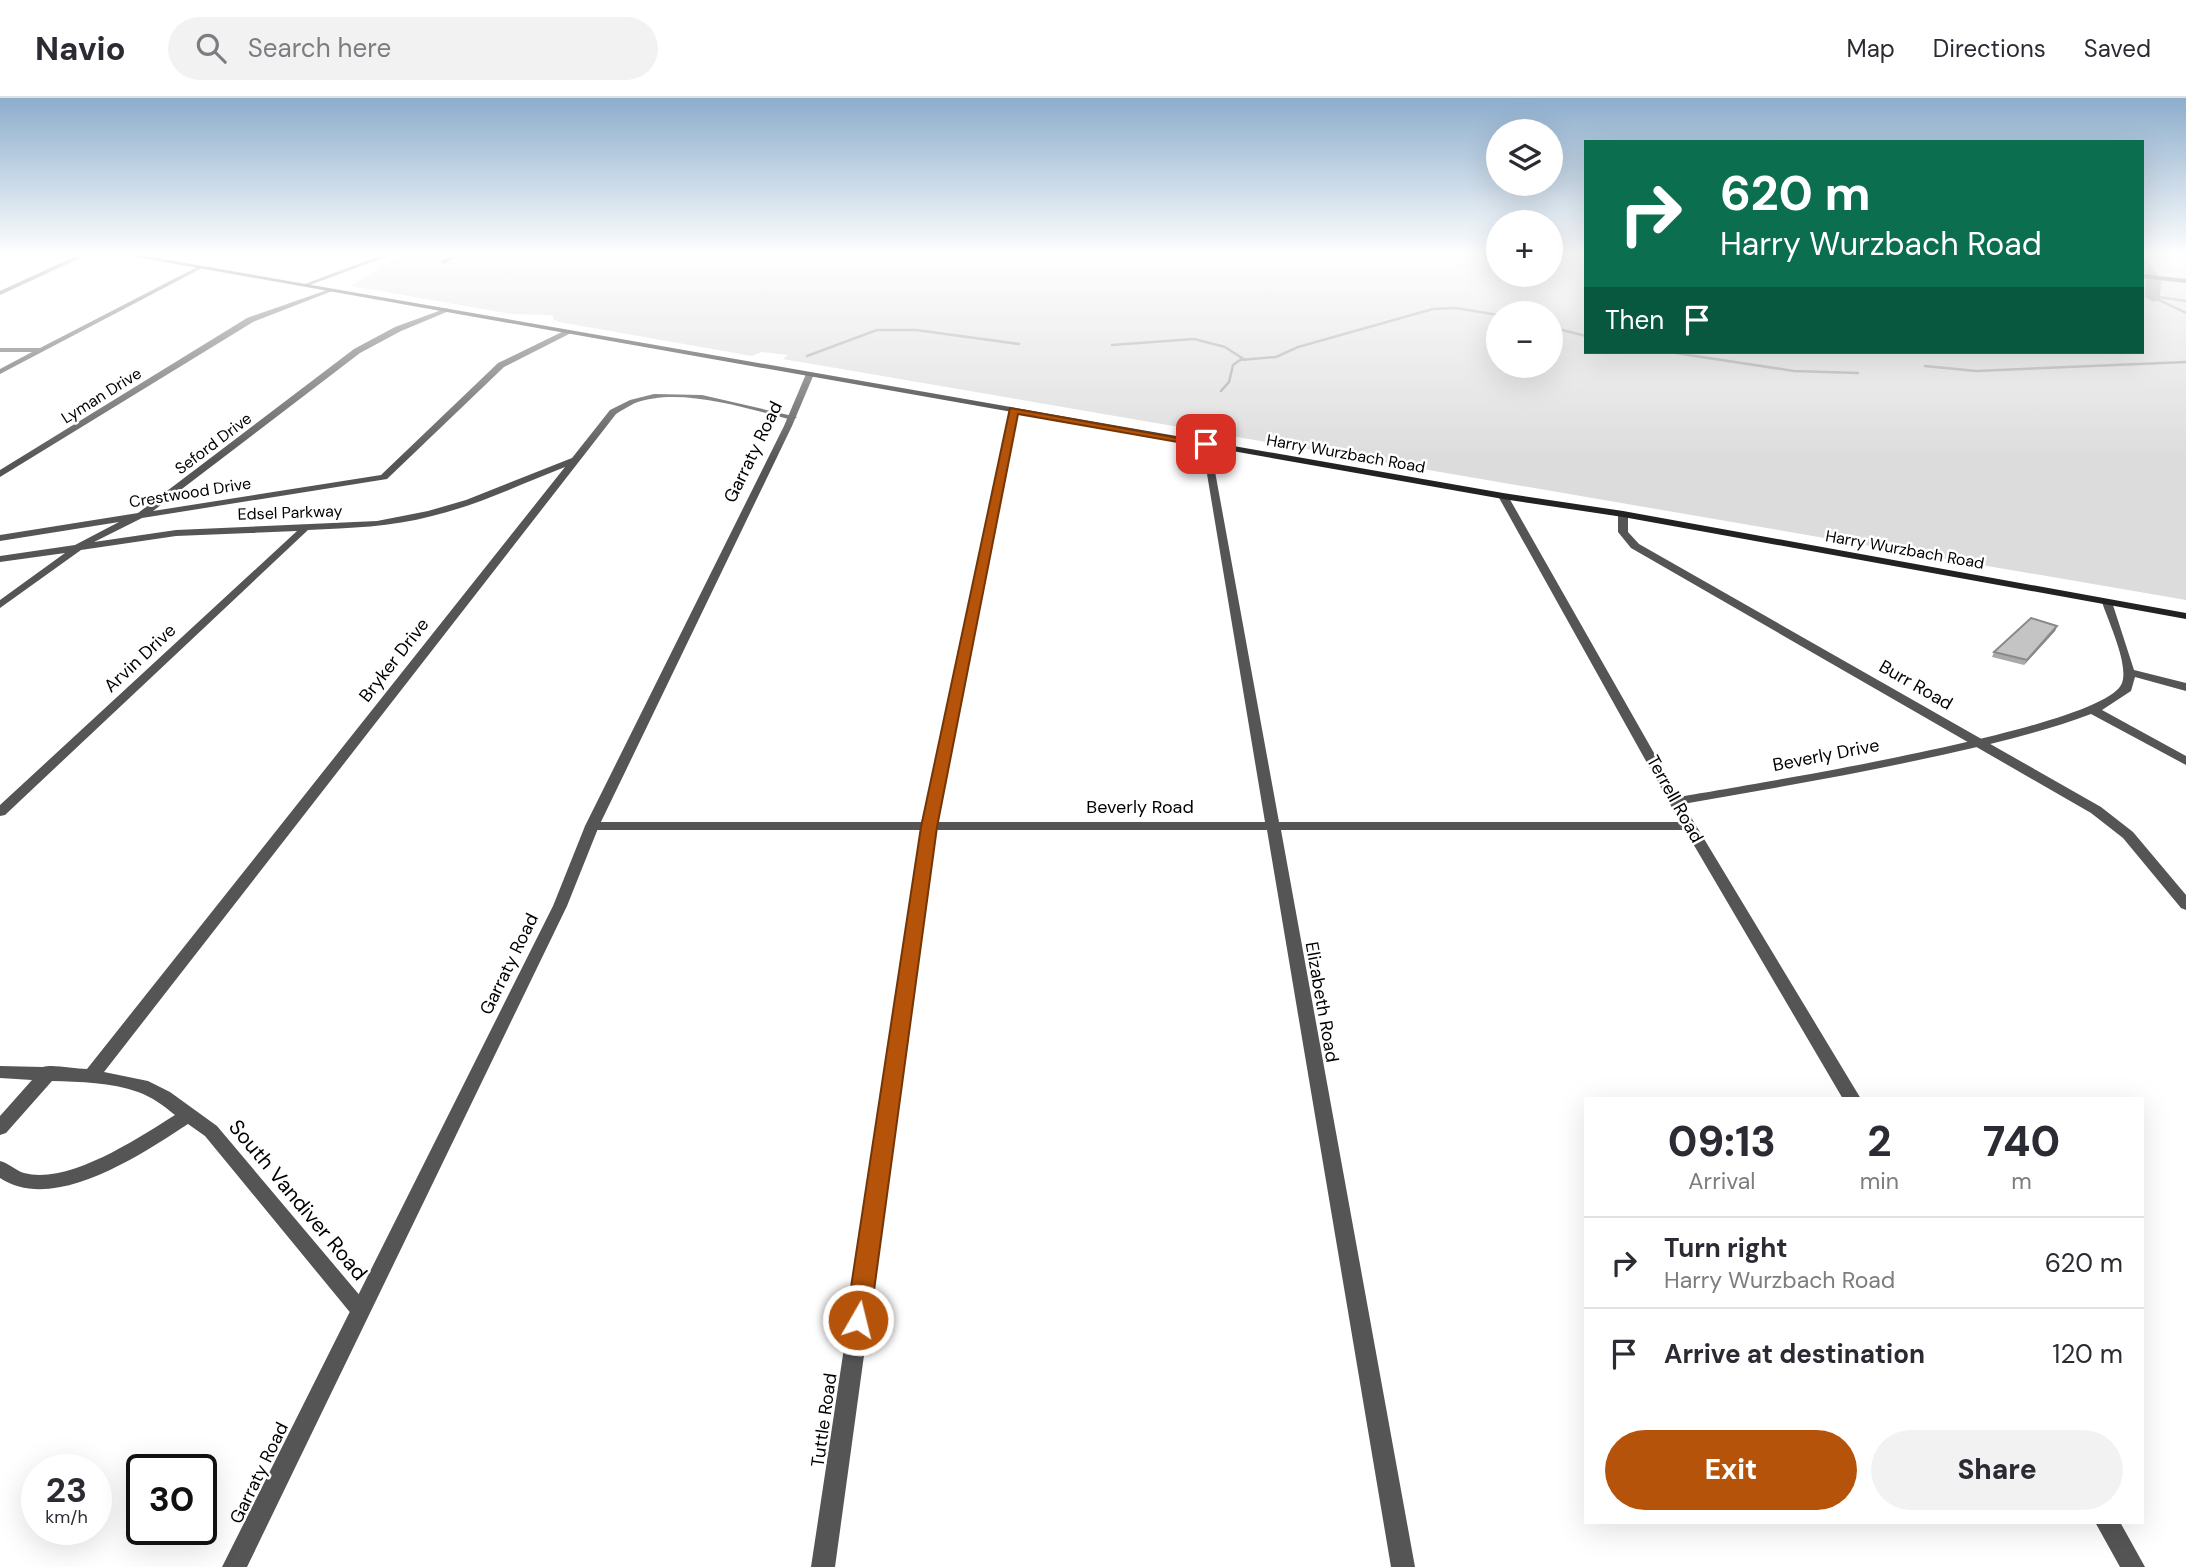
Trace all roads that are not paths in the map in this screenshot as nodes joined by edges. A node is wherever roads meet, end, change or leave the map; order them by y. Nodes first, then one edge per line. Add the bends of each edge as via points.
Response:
1 (92, 324) edge
2 (244, 324) edge
3 (412, 324) edge
4 (522, 324) edge
5 (569, 332) junction
6 (0, 350) edge
7 (41, 350) junction
8 (0, 372) edge
9 (810, 374) junction
10 (1014, 410) junction
11 (793, 417) junction
12 (1206, 444) junction
13 (573, 460) junction
14 (0, 474) edge
15 (1503, 496) junction
16 (1623, 514) junction
17 (141, 516) junction
18 (303, 530) junction
19 (0, 538) edge
20 (80, 546) junction
21 (0, 559) edge
22 (2107, 602) junction
23 (0, 605) edge
24 (2186, 616) edge
25 (2130, 672) junction
26 (2186, 687) edge
27 (2095, 711) junction
28 (1982, 743) junction
29 (2186, 761) edge
30 (1677, 802) junction
31 (0, 812) edge
32 (592, 826) junction
33 (1271, 826) junction
34 (1689, 826) junction
35 (929, 827) junction
36 (2186, 905) edge
37 (0, 1072) edge
38 (49, 1072) junction
39 (90, 1076) junction
40 (1851, 1097) edge
41 (189, 1115) junction
42 (0, 1128) edge
43 (0, 1168) edge
44 (360, 1310) junction
45 (2107, 1524) edge
46 (234, 1567) edge
47 (822, 1567) edge
48 (1403, 1567) edge
49 (2133, 1567) edge

1 - 7 street
2 - 14 street, Lyman Drive
3 - 17 street, Seford Drive via 357,351
4 - 5 main road, Harry Wurzbach Road
5 - 9 main road, Harry Wurzbach Road
5 - 17 street, Crestwood Drive via 501,365 384,477
6 - 7 street
7 - 8 street
9 - 10 main road, Harry Wurzbach Road
9 - 11 street, Garraty Road
10 - 12 main road, Harry Wurzbach Road
10 - 35 street, Tuttle Road
11 - 13 street, Bryker Drive via 689,397 641,399 613,412
11 - 32 street, Garraty Road
12 - 15 main road, Harry Wurzbach Road
12 - 33 street, Elizabeth Road
13 - 18 street, Edsel Parkway via 430,514
13 - 39 street, Bryker Drive
15 - 16 main road, Harry Wurzbach Road
15 - 30 street, Terrell Road
16 - 22 main road, Harry Wurzbach Road
16 - 28 street, Burr Road via 1625,538 1635,546
17 - 19 street, Crestwood Drive
17 - 20 street, Seford Drive
18 - 20 street, Edsel Parkway via 176,533
18 - 31 street, Arvin Drive
20 - 21 street, Edsel Parkway
20 - 23 street, Seford Drive
22 - 24 main road, Harry Wurzbach Road
22 - 25 street
25 - 26 street
25 - 27 street, Beverly Drive via 2128,687 2120,698
27 - 28 street, Beverly Drive
27 - 29 street
28 - 30 street, Beverly Drive
28 - 36 street, Burr Road via 2113,822 2157,866
30 - 34 street, Terrell Road
32 - 35 street, Beverly Road
32 - 44 street, Garraty Road via 560,906
33 - 34 street, Beverly Road
33 - 35 street, Beverly Road
33 - 48 street, Elizabeth Road
34 - 40 street, Terrell Road
35 - 47 street, Tuttle Road
37 - 38 street, South Vandiver Road
38 - 39 street, South Vandiver Road
38 - 42 street
39 - 41 street, South Vandiver Road via 142,1086
41 - 43 street via 100,1166 64,1179 30,1182
41 - 44 street, South Vandiver Road via 211,1131 245,1169
44 - 46 street, Garraty Road
45 - 49 street

